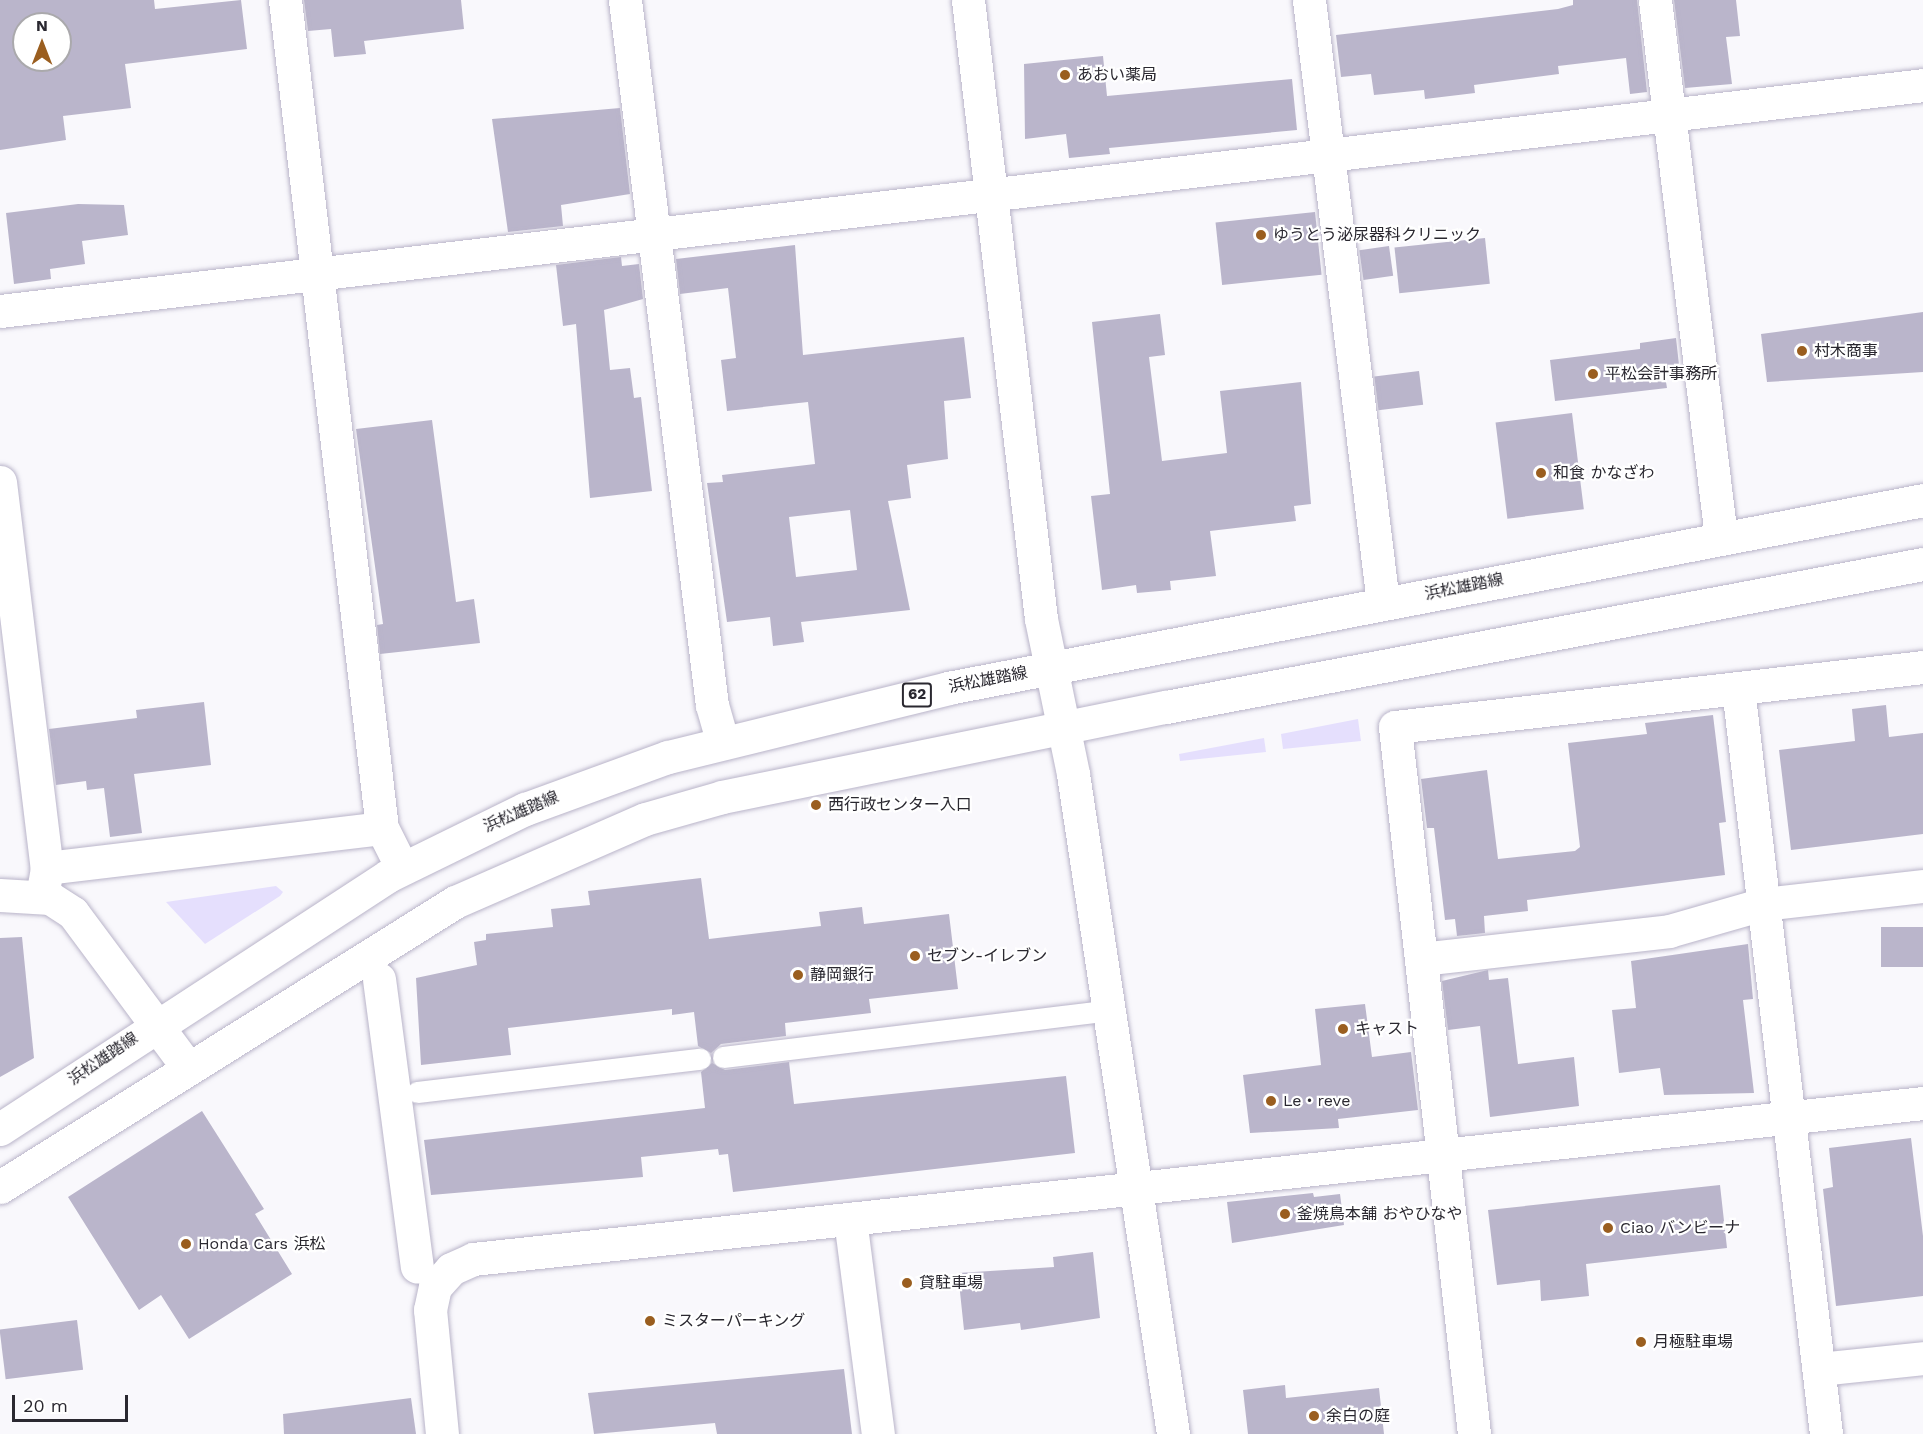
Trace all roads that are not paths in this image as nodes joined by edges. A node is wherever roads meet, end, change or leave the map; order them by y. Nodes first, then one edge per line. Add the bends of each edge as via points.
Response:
1 (285, 0) edge
2 (625, 0) edge
3 (968, 0) edge
4 (1309, 0) edge
5 (1654, 0) edge
6 (1923, 85) edge
7 (1668, 115) junction
8 (1328, 156) junction
9 (991, 196) junction
10 (654, 236) junction
11 (317, 274) junction
12 (0, 311) edge
13 (0, 482) edge
14 (1923, 500) edge
15 (1721, 537) junction
16 (1923, 564) edge
17 (1383, 603) junction
18 (1923, 667) edge
19 (1051, 668) junction
20 (1738, 688) junction
21 (1063, 727) junction
22 (722, 741) junction
23 (382, 828) junction
24 (402, 868) junction
25 (44, 882) junction
26 (1923, 886) edge
27 (0, 895) edge
28 (1763, 904) junction
29 (1421, 959) junction
30 (379, 979) dead end
31 (1110, 1010) junction
32 (156, 1023) junction
33 (723, 1057) dead end
34 (699, 1059) dead end
35 (188, 1068) junction
36 (417, 1092) dead end
37 (1923, 1103) edge
38 (1789, 1119) junction
39 (0, 1129) edge
40 (1443, 1158) junction
41 (0, 1187) edge
42 (1138, 1188) junction
43 (850, 1219) junction
44 (417, 1266) dead end
45 (1923, 1358) edge
46 (1819, 1370) junction
47 (442, 1434) edge
48 (878, 1434) edge
49 (1173, 1434) edge
50 (1474, 1434) edge
51 (1826, 1434) edge

1 - 11 street
2 - 10 street
3 - 9 street
4 - 8 street
5 - 7 street
6 - 7 street
7 - 8 street
7 - 15 street
8 - 9 street
8 - 17 street
9 - 10 street
9 - 19 street
10 - 11 street
10 - 22 street via 712,705
11 - 12 street
11 - 23 street
13 - 25 street
14 - 15 street, 浜松雄踏線 / 62
15 - 17 street, 浜松雄踏線 / 62
16 - 21 street via 1695,603
17 - 19 street, 浜松雄踏線 / 62
18 - 20 street
19 - 21 street
19 - 22 street, 浜松雄踏線 / 62
20 - 28 street
20 - 29 street via 1395,727
21 - 31 street
21 - 35 street via 722,797 645,819 454,902
22 - 24 street, 浜松雄踏線 / 62 via 525,809
23 - 24 street
23 - 25 street
24 - 32 street, 浜松雄踏線 / 62
25 - 27 street
25 - 32 street via 73,913
26 - 28 street
28 - 29 street via 1669,931
28 - 38 street
29 - 40 street
30 - 44 street
31 - 33 lane
31 - 42 street
32 - 35 street
32 - 39 street, 浜松雄踏線 / 62
34 - 36 lane
35 - 41 street
37 - 38 street
38 - 40 street
38 - 46 street
40 - 42 street
40 - 50 street
42 - 43 street
42 - 49 street
43 - 47 street via 473,1259 451,1269 435,1287 430,1310
43 - 48 street
45 - 46 street
46 - 51 street

